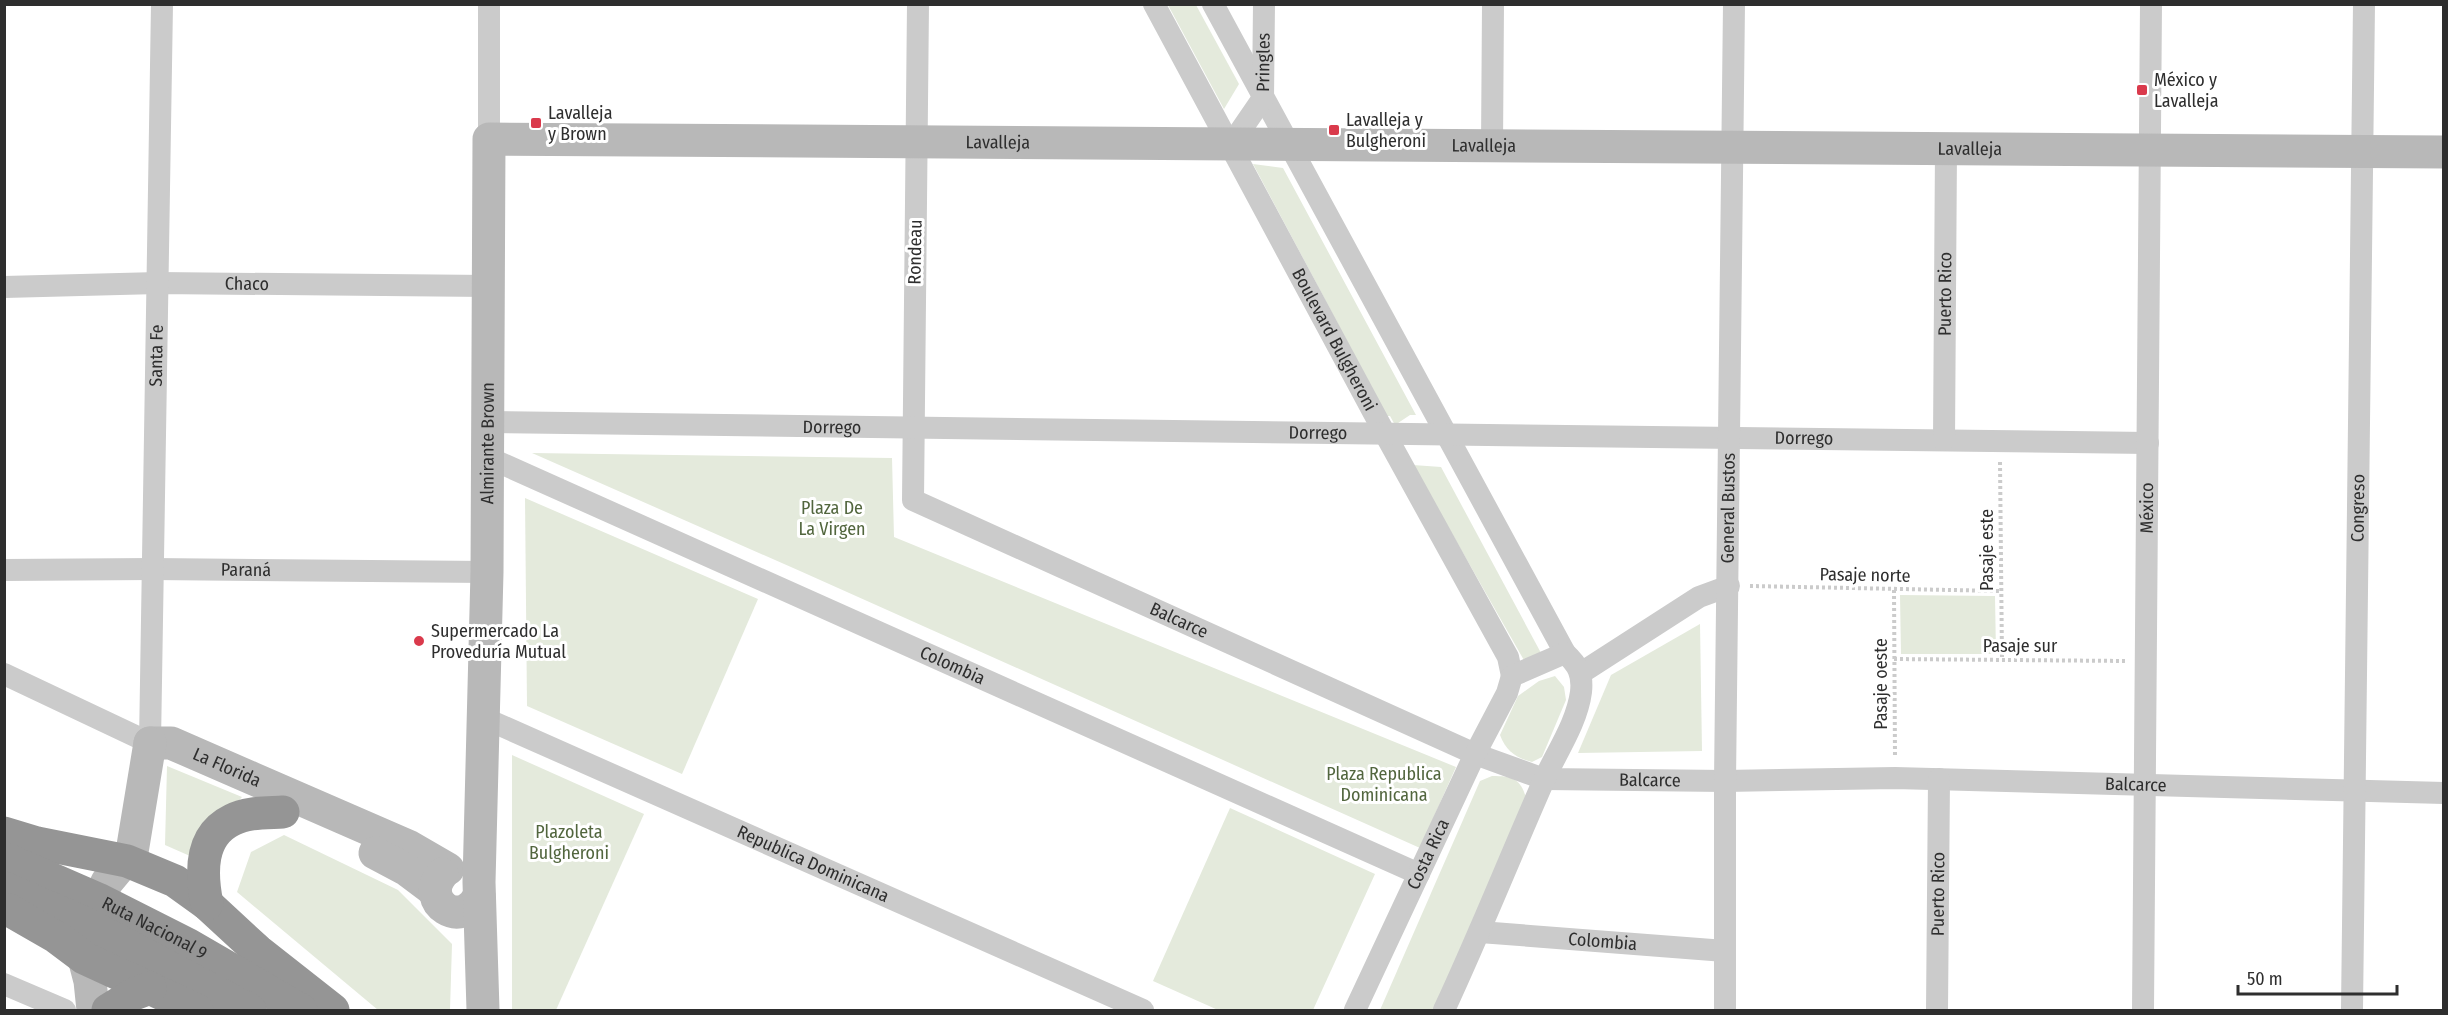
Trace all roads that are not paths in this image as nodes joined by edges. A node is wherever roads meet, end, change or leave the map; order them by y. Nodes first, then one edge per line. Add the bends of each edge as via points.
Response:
1 (162, 4) edge
2 (489, 4) edge
3 (918, 4) edge
4 (1154, 4) edge
5 (1213, 4) edge
6 (1264, 4) edge
7 (1493, 4) edge
8 (1734, 4) edge
9 (2151, 4) edge
10 (2364, 4) edge
11 (1263, 98) junction
12 (489, 139) junction
13 (916, 142) junction
14 (1289, 144) junction
15 (1230, 146) junction
16 (1492, 146) junction
17 (1733, 148) junction
18 (1946, 149) junction
19 (2150, 150) junction
20 (2363, 152) junction
21 (2444, 152) edge
22 (158, 284) junction
23 (488, 286) junction
24 (4, 287) edge
25 (488, 422) junction
26 (914, 430) junction
27 (1384, 432) junction
28 (1446, 434) junction
29 (1730, 436) junction
30 (1944, 440) junction
31 (2148, 443) junction
32 (487, 457) junction
33 (913, 500) joint
34 (152, 569) junction
35 (4, 570) edge
36 (487, 572) junction
37 (1729, 585) junction
38 (1565, 653) junction
39 (1581, 673) junction
40 (4, 674) edge
41 (1512, 675) junction
42 (484, 718) junction
43 (150, 743) junction
44 (1475, 754) junction
45 (1544, 779) junction
46 (1939, 779) junction
47 (1725, 781) junction
48 (2145, 785) junction
49 (2355, 791) junction
50 (2444, 793) edge
51 (283, 812) junction
52 (4, 833) edge
53 (4, 858) edge
54 (126, 861) junction
55 (1419, 874) junction
56 (457, 886) junction
57 (4, 888) edge
58 (207, 904) junction
59 (4, 908) edge
60 (92, 912) junction
61 (1480, 932) junction
62 (1725, 951) junction
63 (84, 958) junction
64 (4, 984) edge
65 (150, 988) junction
66 (65, 1011) edge
67 (93, 1011) edge
68 (108, 1011) edge
69 (196, 1011) edge
70 (250, 1011) edge
71 (301, 1011) edge
72 (333, 1011) edge
73 (465, 1011) edge
74 (483, 1011) edge
75 (1143, 1011) edge
76 (1355, 1011) edge
77 (1444, 1011) edge
78 (1725, 1011) edge
79 (1937, 1011) edge
80 (2143, 1011) edge
81 (2352, 1011) edge

1 - 22 street, Santa Fe
2 - 12 street, Almirante Brown
3 - 13 street, Rondeau
4 - 15 street, Boulevard Bulgheroni
5 - 11 street
6 - 11 street, Pringles
7 - 16 street
8 - 17 street, General Bustos
9 - 19 street, México
10 - 20 street, Congreso
11 - 14 street
11 - 15 street, Pringles
12 - 13 street, Lavalleja
12 - 23 street, Almirante Brown
13 - 15 street, Lavalleja
13 - 26 street, Rondeau
14 - 15 street, Lavalleja
14 - 16 street, Lavalleja
14 - 28 street
15 - 27 street, Boulevard Bulgheroni
16 - 17 street, Lavalleja
17 - 18 street, Lavalleja
17 - 29 street, General Bustos
18 - 19 street, Lavalleja
18 - 30 street, Puerto Rico
19 - 20 street, Lavalleja
19 - 31 street, México
20 - 21 street, Lavalleja
20 - 49 street, Congreso
22 - 23 street, Chaco
22 - 24 street, Chaco
22 - 34 street, Santa Fe
23 - 25 street, Almirante Brown
25 - 26 street, Dorrego
25 - 32 street, Almirante Brown
26 - 27 street, Dorrego
26 - 33 street, Rondeau
27 - 28 street, Dorrego
27 - 41 street, Boulevard Bulgheroni via 1508,657
28 - 29 street, Dorrego
28 - 38 street
29 - 30 street, Dorrego
29 - 37 street, General Bustos
30 - 31 street, Dorrego
31 - 48 street, México
32 - 36 street, Almirante Brown
32 - 55 street, Colombia
33 - 44 street, Balcarce
34 - 35 street, Paraná
34 - 36 street, Paraná
34 - 43 street, Santa Fe
36 - 42 street, Almirante Brown
37 - 39 street via 1699,597
37 - 47 street, General Bustos
38 - 39 street
38 - 41 street
39 - 45 street via 1576,710
40 - 43 street, La Florida
41 - 44 street, Costa Rica via 1507,693
42 - 56 street, Almirante Brown via 482,824
42 - 75 street, Republica Dominicana
43 - 51 street via 166,757
43 - 54 street via 135,840
43 - 56 street, La Florida via 171,743 410,847
44 - 45 street, Balcarce
44 - 55 street, Costa Rica
45 - 47 street, Balcarce
45 - 61 street
46 - 47 street, Balcarce
46 - 48 street, Balcarce
46 - 79 street, Puerto Rico
47 - 62 street, General Bustos
48 - 49 street, Balcarce
48 - 80 street, México
49 - 50 street, Balcarce
49 - 81 street, Congreso
51 - 56 street
51 - 58 highway via 252,814 232,819 221,827 204,855
52 - 54 highway
53 - 60 highway, Ruta Nacional 9
54 - 58 highway via 175,881
54 - 60 street via 107,882
55 - 76 street, Costa Rica
56 - 73 street
56 - 74 street
57 - 60 highway, Ruta Nacional 9
58 - 72 highway
59 - 63 highway
60 - 63 street
60 - 70 highway, Ruta Nacional 9
60 - 71 highway, Ruta Nacional 9 via 189,945
61 - 62 street, Colombia
61 - 77 street
62 - 78 street, General Bustos
63 - 65 highway
63 - 67 street
64 - 66 street
65 - 68 highway
65 - 69 highway

